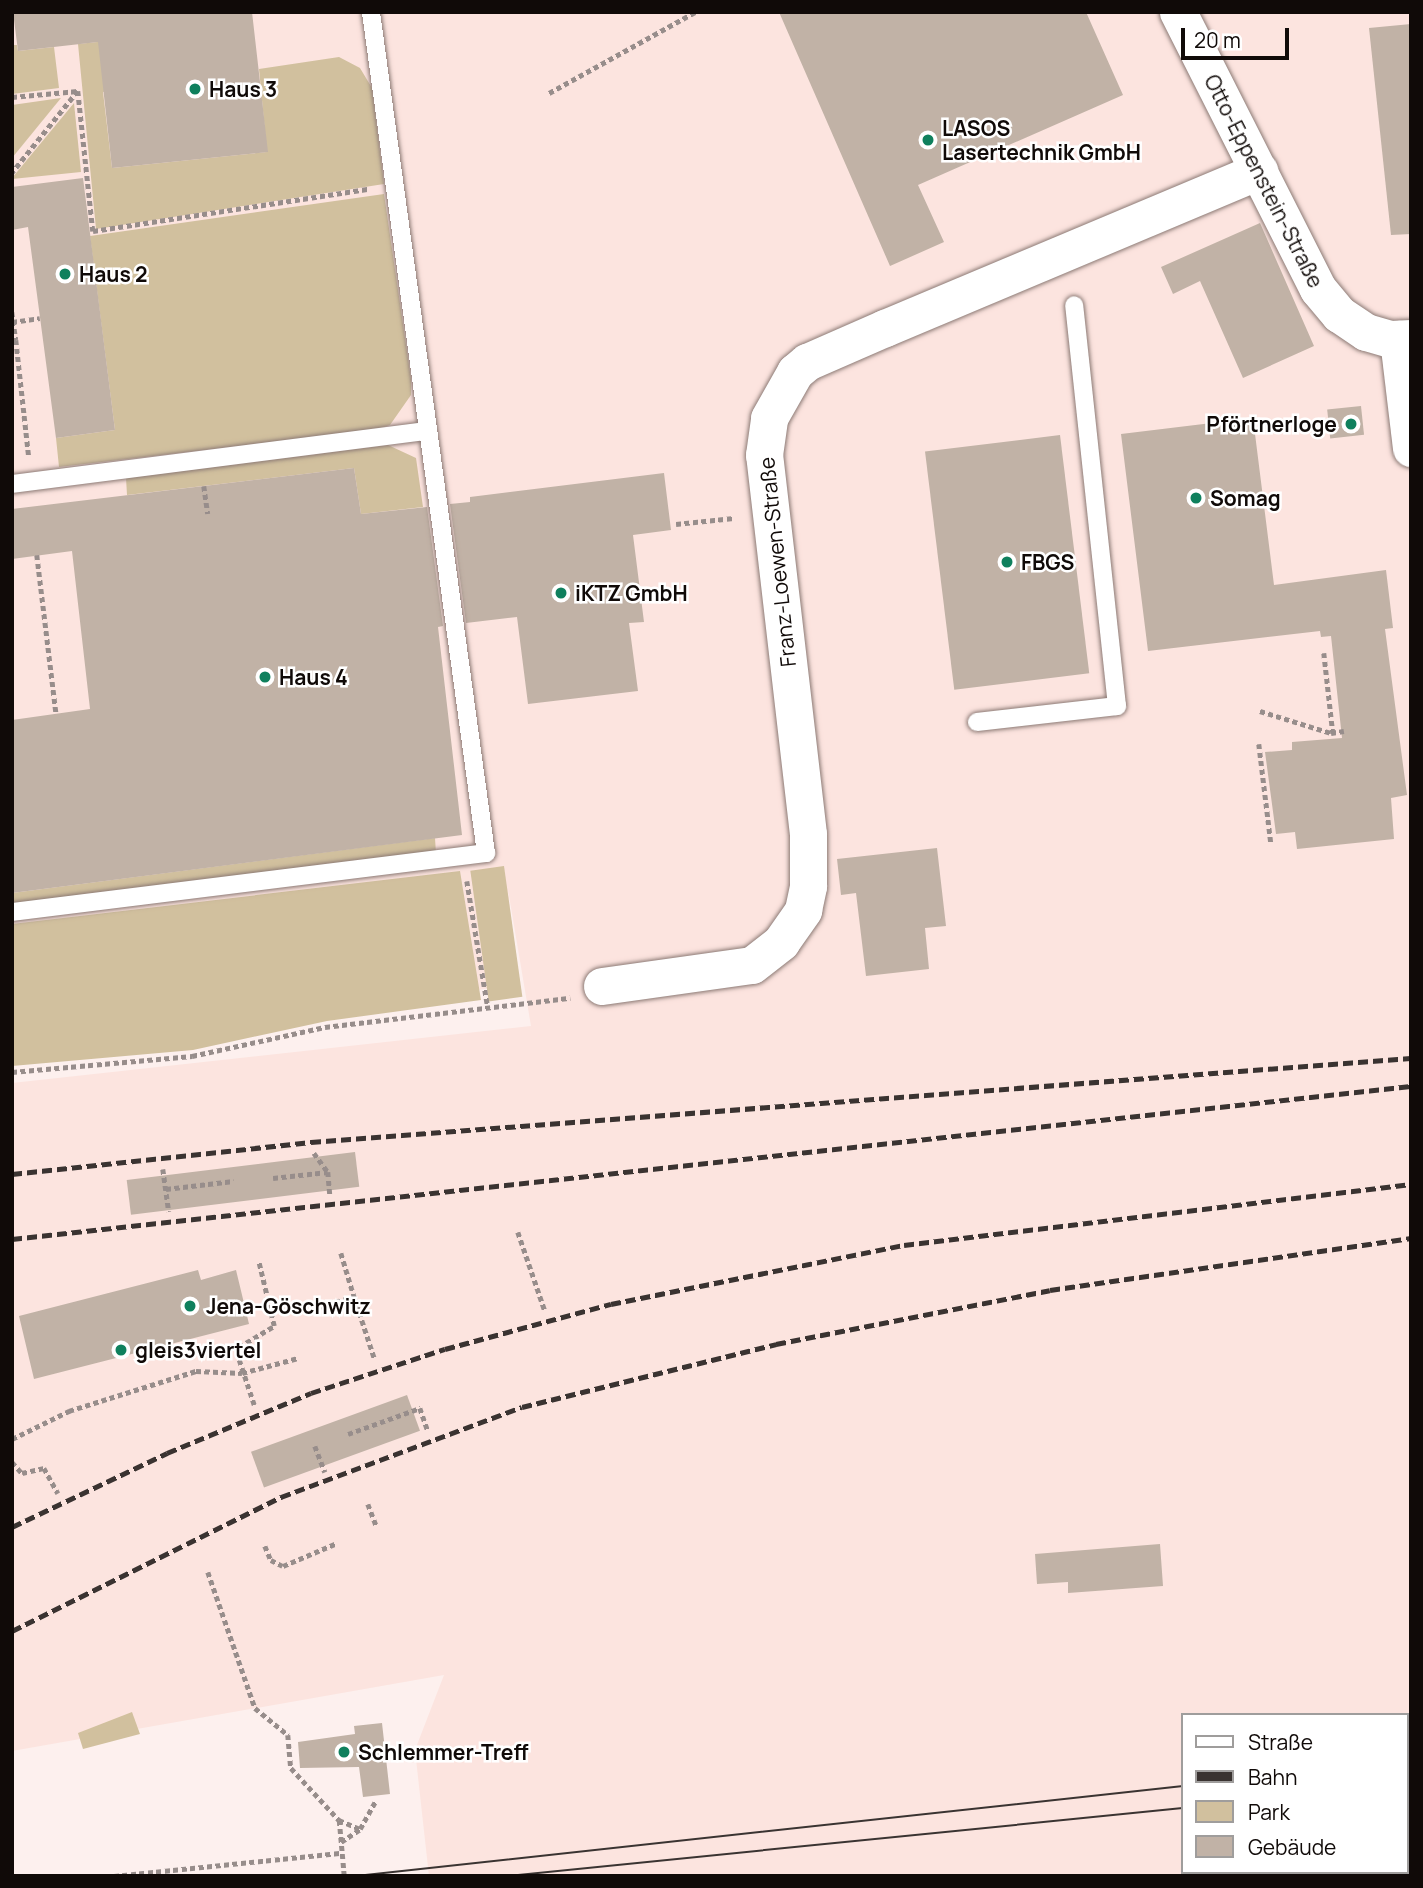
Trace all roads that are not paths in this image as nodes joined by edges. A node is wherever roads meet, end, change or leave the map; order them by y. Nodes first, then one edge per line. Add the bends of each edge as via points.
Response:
1 (371, 12) edge
2 (1178, 12) edge
3 (1259, 172) junction
4 (1074, 305) dead end
5 (1404, 339) edge
6 (426, 431) junction
7 (1411, 448) edge
8 (12, 484) edge
9 (977, 722) dead end
10 (12, 912) edge
11 (602, 986) road end

1 - 6 lane
2 - 3 street, Otto-Eppenstein-Straße
3 - 5 street, Otto-Eppenstein-Straße via 1300,260 1332,306 1366,332
3 - 11 street, Franz-Loewen-Straße via 885,328 807,362 795,372 769,418 764,455 808,834 803,910 781,942 752,965
4 - 9 lane via 1117,706
5 - 7 street
6 - 8 lane
6 - 10 lane via 485,853

